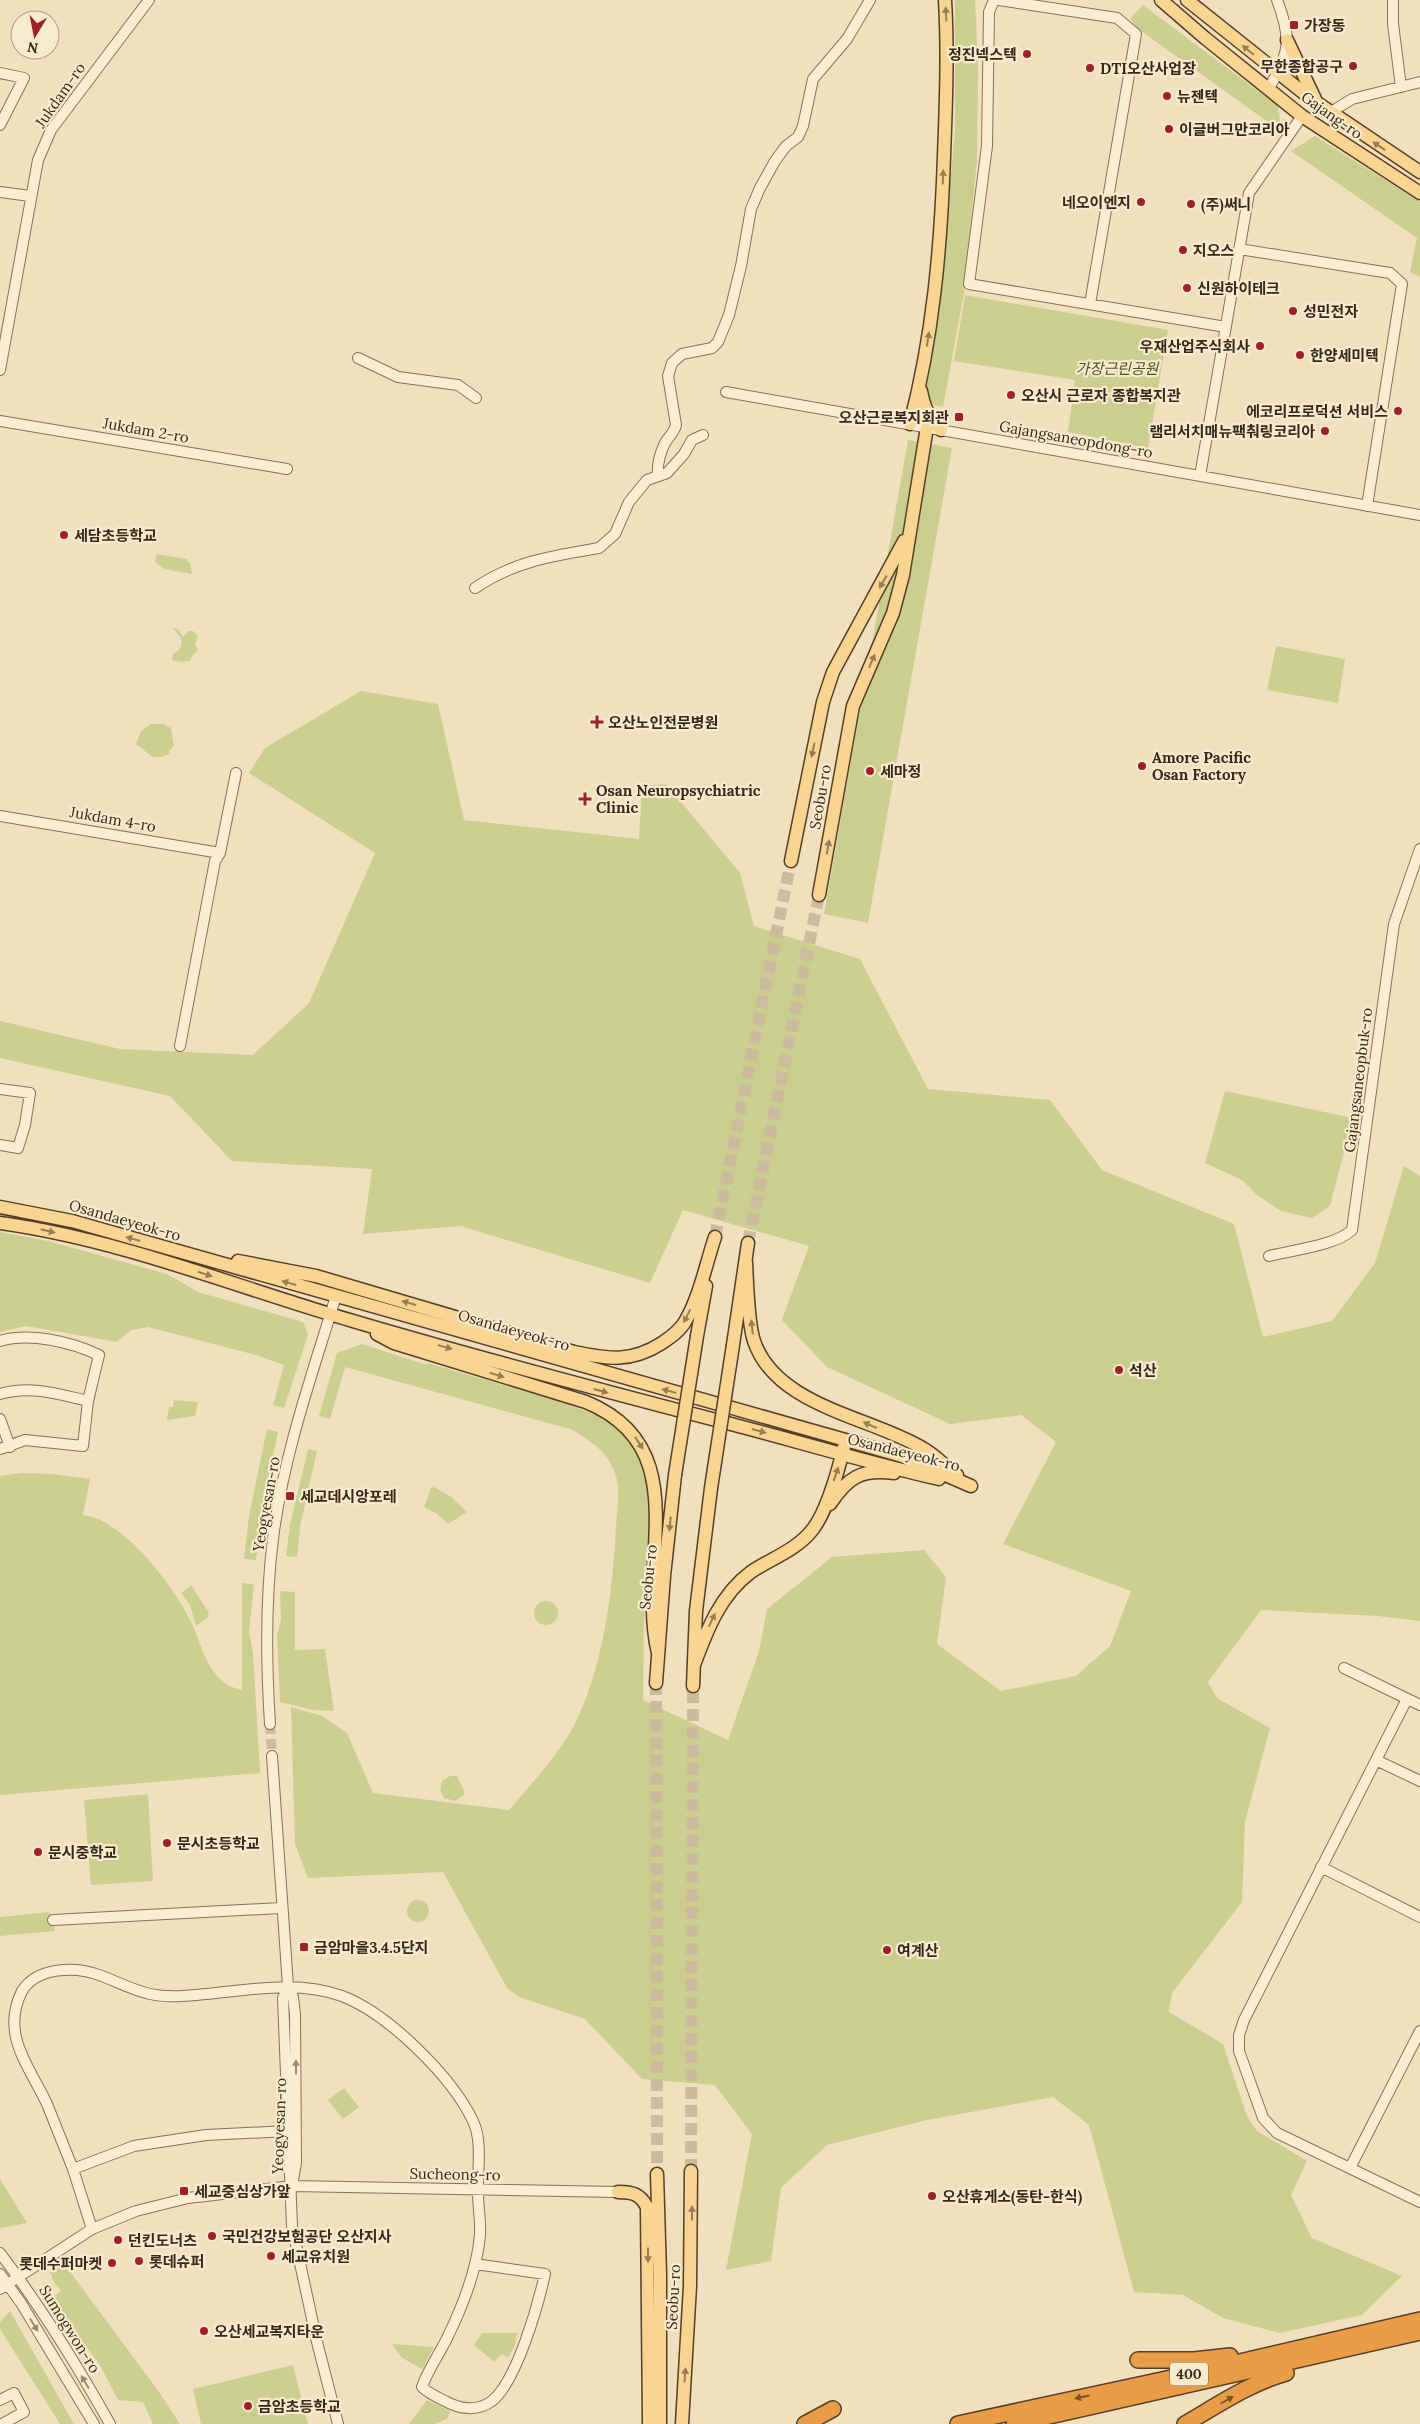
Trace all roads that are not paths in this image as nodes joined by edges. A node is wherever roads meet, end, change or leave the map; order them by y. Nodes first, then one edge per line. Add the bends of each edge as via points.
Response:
1 (149, 0) edge
2 (870, 0) edge
3 (945, 0) edge
4 (994, 0) edge
5 (999, 0) edge
6 (1161, 0) edge
7 (1187, 0) edge
8 (1276, 0) edge
9 (1393, 0) edge
10 (1287, 40) junction
11 (0, 73) edge
12 (1278, 74) junction
13 (1420, 82) edge
14 (1401, 87) junction
15 (1268, 88) junction
16 (1318, 103) junction
17 (1331, 112) junction
18 (1302, 116) junction
19 (0, 125) edge
20 (1420, 172) edge
21 (0, 192) edge
22 (1420, 193) edge
23 (30, 196) junction
24 (1239, 249) junction
25 (1090, 304) junction
26 (1226, 327) junction
27 (358, 358) dead end
28 (0, 370) edge
29 (920, 387) junction
30 (726, 392) dead end
31 (476, 398) dead end
32 (0, 421) edge
33 (910, 424) junction
34 (928, 428) junction
35 (941, 430) junction
36 (703, 435) dead end
37 (287, 469) dead end
38 (658, 476) junction
39 (1200, 476) junction
40 (914, 505) junction
41 (1367, 506) junction
42 (1420, 515) edge
43 (475, 588) dead end
44 (236, 773) dead end
45 (0, 816) edge
46 (1420, 849) edge
47 (220, 853) junction
48 (791, 860) tunnel mouth
49 (819, 895) tunnel mouth
50 (180, 1046) dead end
51 (0, 1089) edge
52 (0, 1145) edge
53 (0, 1208) edge
54 (0, 1223) edge
55 (748, 1243) tunnel mouth
56 (169, 1249) junction
57 (1269, 1256) dead end
58 (746, 1262) junction
59 (336, 1296) junction
60 (331, 1314) junction
61 (353, 1321) junction
62 (0, 1341) edge
63 (0, 1394) edge
64 (88, 1401) junction
65 (0, 1419) edge
66 (844, 1447) junction
67 (5, 1448) edge
68 (934, 1478) junction
69 (971, 1486) junction
70 (820, 1518) junction
71 (658, 1653) junction
72 (694, 1665) junction
73 (1344, 1668) dead end
74 (656, 1683) tunnel mouth
75 (693, 1686) tunnel mouth
76 (1407, 1699) junction
77 (1420, 1706) edge
78 (270, 1724) tunnel mouth
79 (272, 1756) tunnel mouth
80 (1376, 1760) junction
81 (1420, 1781) edge
82 (1321, 1867) junction
83 (281, 1908) junction
84 (1420, 1917) edge
85 (53, 1920) dead end
86 (288, 1986) junction
87 (1420, 2031) edge
88 (288, 2131) junction
89 (1350, 2168) junction
90 (73, 2169) junction
91 (691, 2171) tunnel mouth
92 (656, 2174) tunnel mouth
93 (292, 2186) junction
94 (478, 2189) junction
95 (618, 2192) joint
96 (1420, 2202) edge
97 (92, 2229) junction
98 (0, 2253) edge
99 (475, 2264) junction
100 (0, 2274) edge
101 (18, 2277) junction
102 (4, 2287) edge
103 (1420, 2319) edge
104 (1420, 2333) edge
105 (1138, 2360) dead end
106 (0, 2400) edge
107 (833, 2409) dead end
108 (2, 2424) edge
109 (94, 2424) edge
110 (110, 2424) edge
111 (338, 2424) edge
112 (649, 2424) edge
113 (660, 2424) edge
114 (682, 2424) edge
115 (804, 2424) edge
116 (958, 2424) edge
117 (1014, 2424) edge
118 (1185, 2424) edge

1 - 23 street, Jukdam-ro via 51,130 38,160
2 - 38 street via 847,39 813,79 803,126 775,161 757,195 751,209 729,315 718,342 712,348 682,354 672,363 668,384 676,425 660,454
29 -> 3 main road via 941,234 946,116
4 - 25 street via 989,12 987,146 969,284
5 - 25 street via 1117,18 1136,34
6 - 15 main road, Gajang-ro
12 -> 7 main road, Gajang-ro
8 - 10 street via 1285,22
9 - 14 street
10 - 12 street
10 - 16 main road
11 - 19 street via 24,78
12 - 15 street
12 - 16 main road, Gajang-ro
13 - 14 street
14 - 17 street via 1352,99
15 - 18 main road, Gajang-ro
16 - 17 main road, Gajang-ro
20 -> 17 main road, Gajang-ro
18 - 22 main road, Gajang-ro
18 - 24 street via 1249,192
21 - 23 street
23 - 28 street, Jukdam-ro
24 - 26 street
24 - 41 street via 1390,273 1402,284
25 - 26 street
26 - 39 street
27 - 31 street via 398,377 458,385
29 - 33 main road
29 - 35 main road via 924,407
30 - 33 street, Gajangsaneopdong-ro
32 - 37 street, Jukdam 2-ro
33 - 34 street, Gajangsaneopdong-ro
34 - 35 street, Gajangsaneopdong-ro
34 - 40 main road
35 - 39 street, Gajangsaneopdong-ro
36 - 38 street via 692,440 667,473
38 - 43 street via 646,480 629,502 615,534 599,548 517,566 497,573
39 - 41 street, Gajangsaneopdong-ro
40 -> 48 main road, Seobu-ro via 901,547 844,650 823,702
49 -> 40 main road, Seobu-ro via 853,706 893,613 903,575
41 - 42 street, Gajangsaneopdong-ro
44 - 47 street
45 - 47 street, Jukdam 4-ro
46 - 57 street, Gajangsaneopbuk-ro via 1394,924 1352,1230 1334,1241
47 - 50 street via 215,861
51 - 52 street via 30,1093 18,1148
56 -> 53 main road, Osandaeyeok-ro via 65,1220
54 -> 60 main road, Osandaeyeok-ro via 42,1229 146,1256
55 - 58 main road
59 -> 56 main road, Osandaeyeok-ro
56 - 71 main road, Seobu-ro, bridge via 316,1276 574,1352 604,1358 632,1358 673,1336 686,1321 715,1237 675,1475
69 -> 58 main road via 924,1449 786,1385 767,1366 754,1341
58 - 72 main road, bridge via 711,1488 696,1611
59 - 60 street, Yeogyesan-ro
66 -> 59 main road, Osandaeyeok-ro
60 - 61 main road, Osandaeyeok-ro
60 - 78 street, Yeogyesan-ro via 284,1476 273,1538 265,1648
61 -> 66 main road, Osandaeyeok-ro via 576,1385
61 -> 71 main road via 394,1343 586,1402 612,1414 633,1434 648,1458 656,1492 652,1616
62 - 64 street via 15,1337 38,1338 99,1355
63 - 64 street via 24,1389
64 - 67 street via 83,1446 25,1440
65 - 67 street
66 - 68 main road, Osandaeyeok-ro
66 - 69 main road, Osandaeyeok-ro via 902,1456
70 -> 66 main road
68 - 69 main road, Osandaeyeok-ro
68 - 70 main road via 868,1472 848,1481
72 -> 70 main road via 716,1612 737,1585 752,1572 802,1542
71 - 74 main road, Seobu-ro
72 - 75 main road
73 - 76 street
76 - 77 street
76 - 80 street
79 - 83 street, Yeogyesan-ro
80 - 81 street
80 - 82 street
82 - 84 street
82 - 89 street via 1244,2020 1239,2035 1239,2051 1263,2118 1277,2132
83 - 85 street
83 - 86 street, Yeogyesan-ro
86 - 88 street, Yeogyesan-ro via 283,1998
86 - 90 street via 182,1996 151,1994 97,1974 60,1970 33,1977 14,2007 12,2035 18,2054 46,2103
93 -> 86 street, Yeogyesan-ro via 296,2163 296,2051 293,1997
86 - 94 street via 341,1996 363,2006 402,2035 434,2067 474,2124
87 - 89 street
88 - 90 street via 206,2135 134,2146
88 - 93 street, Yeogyesan-ro
89 - 96 street
90 - 97 street
114 -> 91 main road, Seobu-ro via 690,2286
92 - 113 main road, Seobu-ro
93 - 94 street, Sucheong-ro
93 - 97 street, Sucheong-ro via 188,2198 136,2211
93 - 111 street via 292,2226
94 - 95 street, Sucheong-ro
94 - 99 street via 480,2232
95 -> 112 main road via 637,2194 647,2207
97 - 101 street, Sucheong-ro
98 - 101 street, Sumogwon-ro
99 - 99 street via 459,2314 422,2387 463,2408 483,2406 500,2393 523,2344 545,2274
100 - 102 street, Sumogwon-ro
101 - 102 street, Sucheong-ro
110 -> 101 street, Sumogwon-ro
102 -> 109 street, Sumogwon-ro
103 - 105 highway via 1399,2319 1222,2358
103 -> 116 highway, 400
104 - 117 highway, 400
118 -> 104 highway via 1267,2378
106 - 108 street via 14,2393 24,2412
107 - 115 highway

